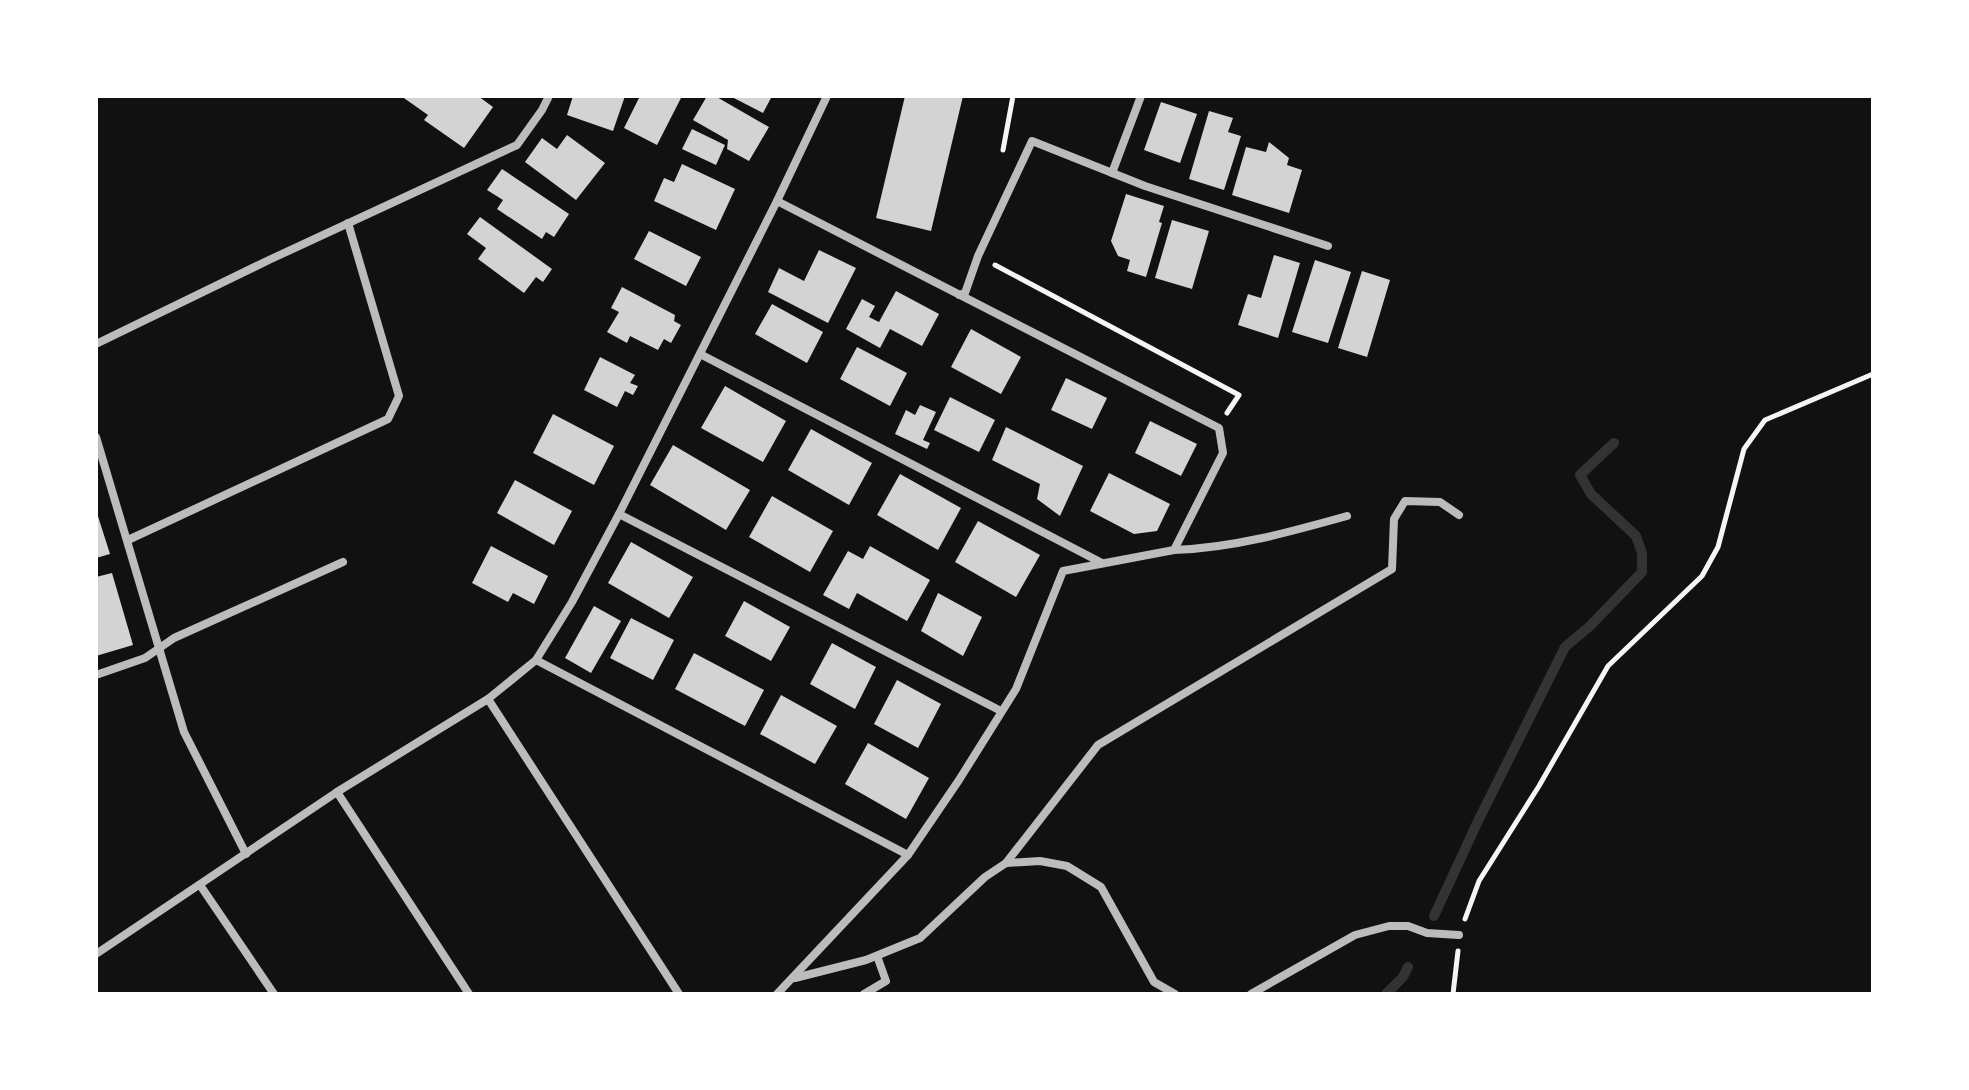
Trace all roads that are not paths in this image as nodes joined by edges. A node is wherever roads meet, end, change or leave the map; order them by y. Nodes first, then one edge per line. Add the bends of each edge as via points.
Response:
1 (549, 96) edge
2 (827, 96) edge
3 (1141, 96) edge
4 (1112, 173) junction
5 (777, 201) junction
6 (348, 223) junction
7 (1328, 246) dead end
8 (959, 295) junction
9 (96, 344) edge
10 (700, 354) junction
11 (96, 437) edge
12 (619, 514) junction
13 (1459, 515) dead end
14 (1347, 516) dead end
15 (128, 540) junction
16 (1174, 550) junction
17 (343, 562) dead end
18 (1102, 563) junction
19 (159, 647) junction
20 (536, 660) junction
21 (96, 675) edge
22 (488, 699) junction
23 (1001, 711) junction
24 (337, 792) junction
25 (246, 854) junction
26 (908, 855) junction
27 (1006, 863) junction
28 (200, 885) junction
29 (1459, 935) road end
30 (96, 954) edge
31 (877, 956) junction
32 (794, 978) junction
33 (467, 991) edge
34 (274, 994) edge
35 (457, 994) edge
36 (679, 994) edge
37 (777, 994) edge
38 (864, 994) edge
39 (1175, 994) edge
40 (1251, 994) edge

1 - 6 street via 517,145
2 - 5 street
3 - 4 street
4 - 7 street
4 - 8 street via 1032,141 965,293
5 - 8 street
5 - 10 street
6 - 9 street
6 - 15 street via 399,396 388,419
8 - 16 street via 1219,428 1223,453
10 - 12 street
10 - 18 street
11 - 15 street
12 - 20 street
12 - 23 street
13 - 27 street via 1440,502 1405,501 1394,519 1392,569 1098,745
14 - 16 street via 1270,537
15 - 19 street
16 - 18 street
17 - 19 street
18 - 23 street via 1063,571 1016,689
19 - 21 street via 145,658
19 - 25 street via 184,732
20 - 22 street
20 - 26 street
22 - 24 street
22 - 36 street
23 - 26 street
24 - 25 street
24 - 33 street
25 - 28 street
26 - 32 street
27 - 31 street via 920,938
27 - 39 street via 1067,866 1101,887 1154,982
28 - 30 street
28 - 34 street
29 - 40 street via 1408,926 1355,935
31 - 32 street
31 - 38 street via 886,981
32 - 37 street
33 - 35 street

